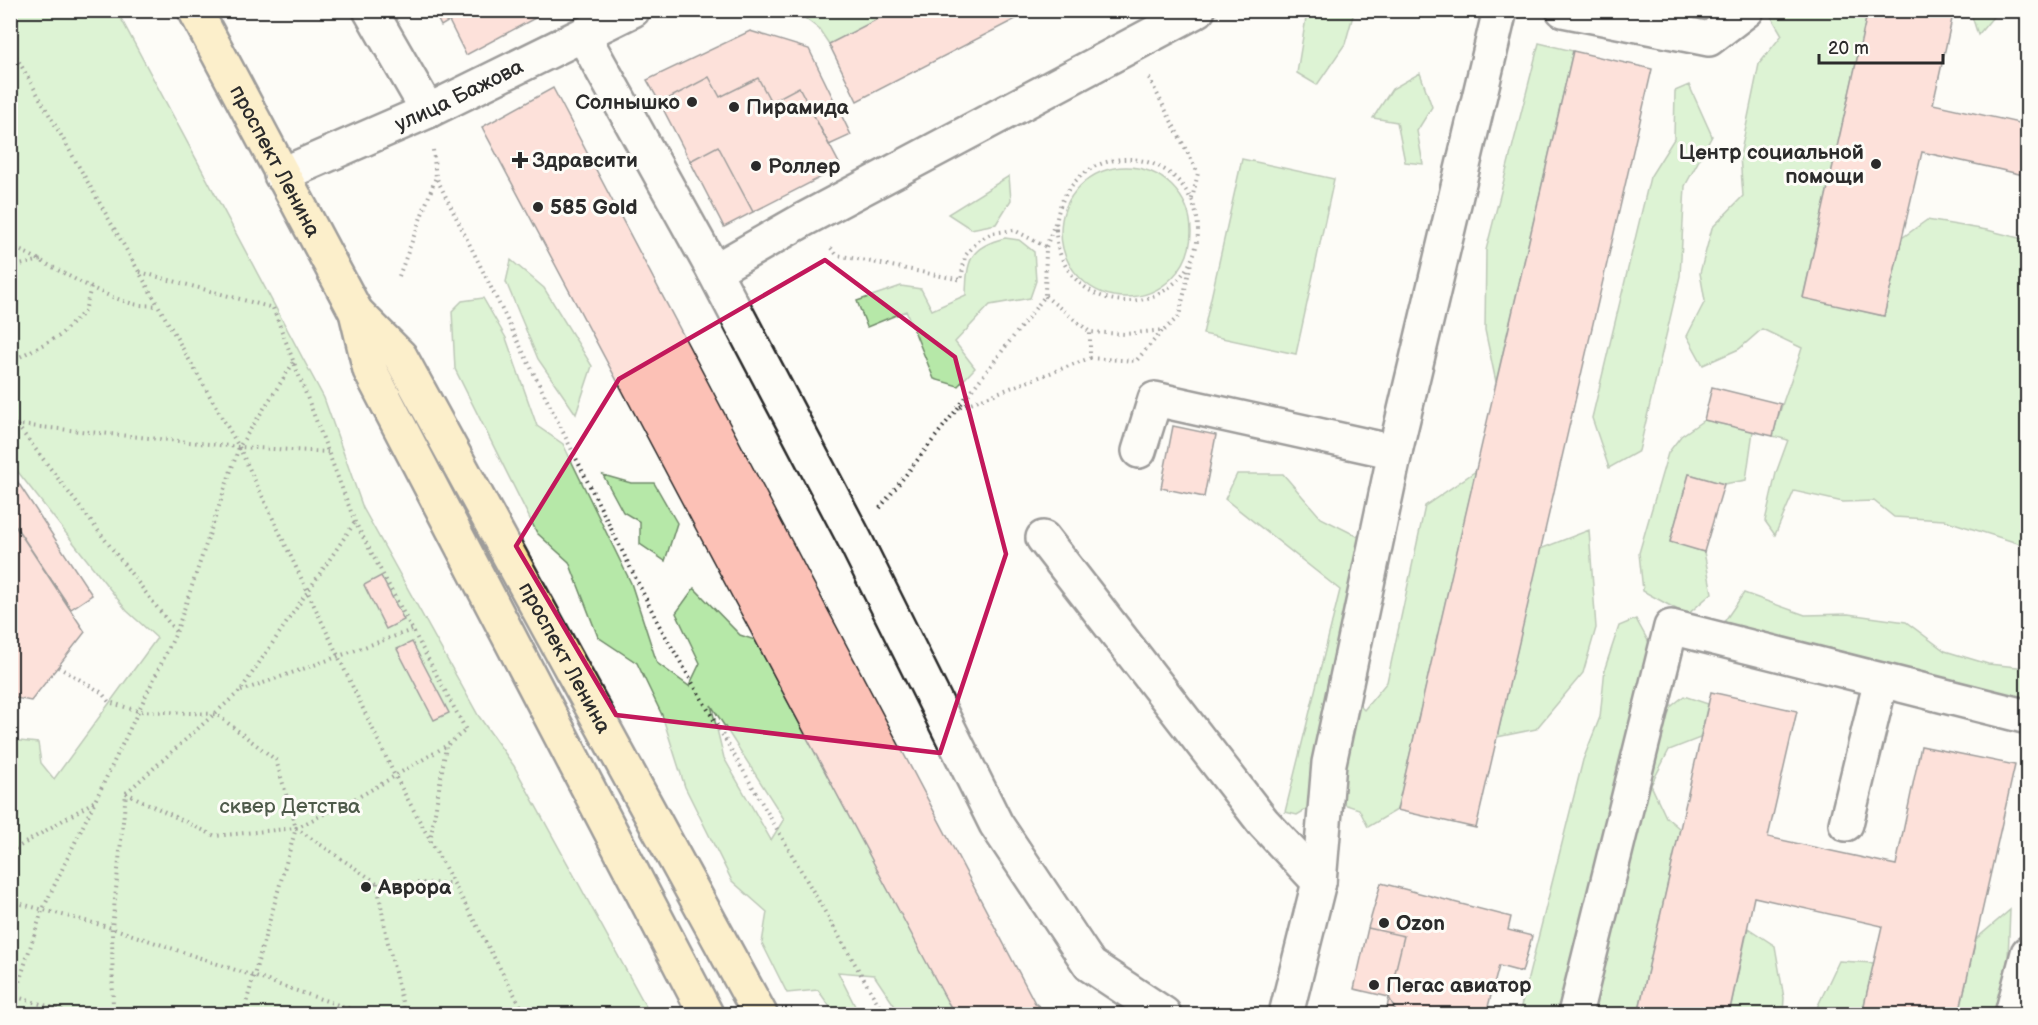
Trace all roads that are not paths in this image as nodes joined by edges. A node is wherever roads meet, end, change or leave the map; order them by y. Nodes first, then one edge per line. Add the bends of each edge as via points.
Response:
1 (195, 10) edge
2 (370, 10) edge
3 (633, 10) edge
4 (1198, 10) edge
5 (1500, 10) edge
6 (1563, 10) edge
7 (1747, 10) edge
8 (584, 35) junction
9 (428, 111) junction
10 (281, 176) junction
11 (714, 271) junction
12 (356, 312) junction
13 (1139, 451) dead end
14 (1395, 452) junction
15 (1043, 538) dead end
16 (1881, 680) junction
17 (2028, 717) edge
18 (1846, 824) dead end
19 (1319, 882) junction
20 (2028, 953) edge
21 (706, 1014) edge
22 (760, 1014) edge
23 (1164, 1014) edge
24 (1286, 1014) edge
25 (1575, 1014) edge
26 (2012, 1014) edge

1 - 10 main road, проспект Ленина
2 - 9 street
3 - 8 street, улица Бажова
4 - 11 street
5 - 14 street
6 - 7 street via 1709,39
8 - 9 street, улица Бажова
8 - 11 street
9 - 10 street, улица Бажова
10 - 12 main road, проспект Ленина
11 - 23 street via 855,540 996,824 1090,965
12 - 21 main road, проспект Ленина via 370,370
12 - 22 main road, проспект Ленина via 400,356
13 - 14 street via 1155,399
14 - 19 street via 1329,762
15 - 19 street via 1263,822
16 - 17 street
16 - 18 street
16 - 25 street via 1671,627
19 - 24 street
20 - 26 street

